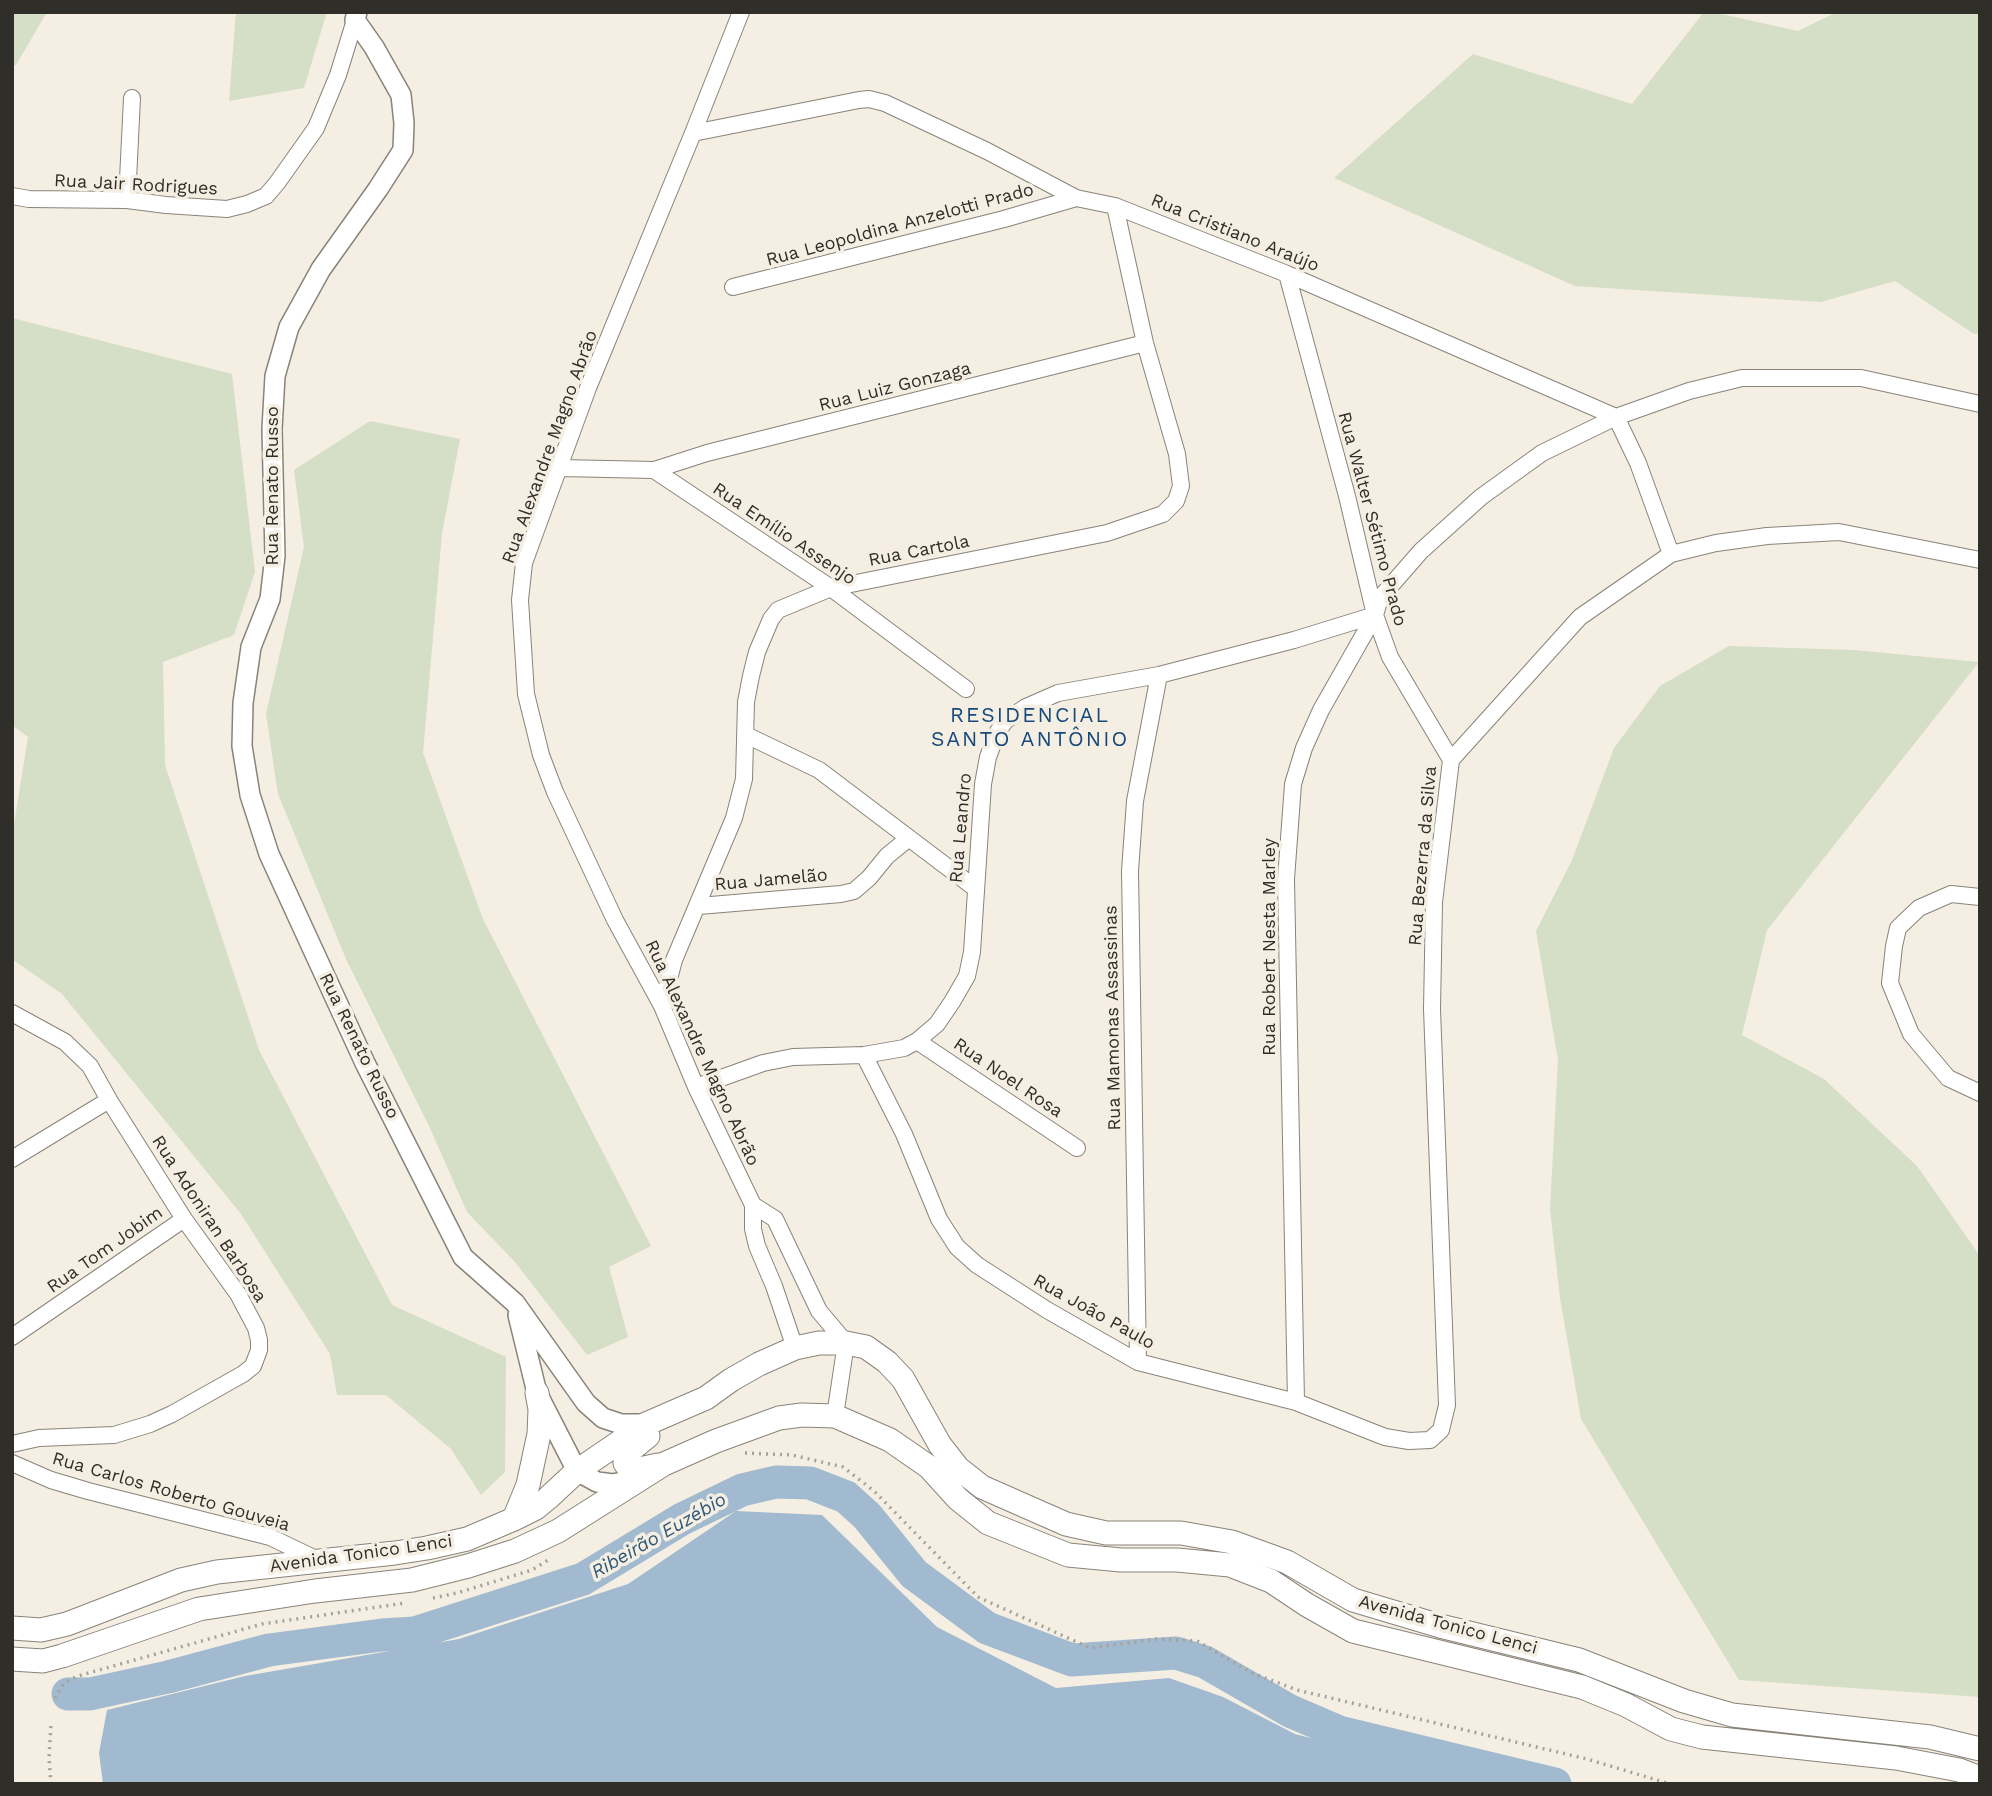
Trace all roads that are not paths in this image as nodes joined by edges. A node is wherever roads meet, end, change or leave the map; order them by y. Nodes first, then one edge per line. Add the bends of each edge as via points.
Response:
1 (741, 12) edge
2 (356, 16) edge
3 (132, 98) dead end
4 (693, 134) junction
5 (12, 196) edge
6 (1076, 198) junction
7 (127, 200) junction
8 (1115, 206) junction
9 (1287, 274) junction
10 (733, 287) dead end
11 (1145, 343) junction
12 (1980, 404) edge
13 (1616, 417) junction
14 (560, 468) junction
15 (654, 470) junction
16 (1671, 554) junction
17 (1980, 560) edge
18 (831, 588) junction
19 (1375, 615) junction
20 (1159, 675) junction
21 (966, 689) dead end
22 (746, 735) junction
23 (1451, 760) junction
24 (909, 838) junction
25 (975, 888) junction
26 (1980, 897) edge
27 (699, 906) junction
28 (662, 1006) junction
29 (12, 1013) edge
30 (917, 1041) junction
31 (864, 1055) junction
32 (696, 1087) junction
33 (1980, 1093) edge
34 (109, 1100) junction
35 (1077, 1148) dead end
36 (12, 1159) edge
37 (753, 1205) junction
38 (184, 1219) junction
39 (799, 1271) junction
40 (774, 1286) junction
41 (515, 1303) junction
42 (12, 1337) edge
43 (846, 1343) junction
44 (795, 1348) junction
45 (1138, 1362) junction
46 (537, 1393) junction
47 (706, 1398) junction
48 (1296, 1402) junction
49 (835, 1416) junction
50 (646, 1424) junction
51 (1430, 1440) joint
52 (12, 1444) edge
53 (12, 1463) edge
54 (664, 1464) junction
55 (576, 1471) junction
56 (643, 1478) junction
57 (514, 1519) junction
58 (318, 1560) junction
59 (12, 1628) edge
60 (12, 1659) edge
61 (1980, 1749) edge
62 (1980, 1778) edge

1 - 4 street, Rua Alexandre Magno Abrão
2 - 7 street, Rua Jair Rodrigues via 316,128 266,196 227,209
2 - 41 street, Rua Renato Russo via 401,94 403,150 321,269 289,327 275,376 275,555 270,599 251,648 242,746 250,795 269,854 365,1063 463,1257
3 - 7 street
4 - 6 street, Rua Cristiano Araújo via 869,99 897,107 987,150
4 - 14 street, Rua Alexandre Magno Abrão via 588,388
5 - 7 street, Rua Jair Rodrigues
6 - 8 street, Rua Cristiano Araújo
6 - 10 street, Rua Leopoldina Anzelotti Prado
8 - 9 street, Rua Cristiano Araújo
8 - 11 street, Rua Cartola
9 - 13 street, Rua Cristiano Araújo
9 - 19 street, Rua Walter Sétimo Prado
11 - 15 street, Rua Luiz Gonzaga
11 - 18 street, Rua Cartola via 1180,468 1176,501 1163,514 1107,533
12 - 13 street, Rua Robert Nesta Marley via 1861,377 1742,378
13 - 16 street
13 - 19 street, Rua Robert Nesta Marley via 1542,453 1480,496 1421,551 1380,598
14 - 15 street
14 - 28 street, Rua Alexandre Magno Abrão via 524,563 520,600 526,694 555,792 615,920
15 - 18 street, Rua Emílio Assenjo
16 - 17 street, Rua Bezerra da Silva via 1767,536 1839,532
16 - 23 street, Rua Bezerra da Silva via 1580,617
18 - 21 street, Rua Emílio Assenjo
18 - 22 street, Rua Cartola via 785,606 771,619 751,676
19 - 20 street, Rua Leandro
19 - 23 street, Rua Walter Sétimo Prado via 1390,657
19 - 48 street, Rua Robert Nesta Marley via 1321,710 1293,784 1286,879
20 - 25 street, Rua Leandro via 1058,693 1005,721 988,757 983,784
20 - 45 street, Rua Mamonas Assassinas via 1135,801 1130,871
22 - 24 street via 819,770
22 - 27 street, Rua Cartola via 744,779 737,805
23 - 51 street, Rua Bezerra da Silva via 1434,902 1432,1009 1447,1405 1441,1430
24 - 25 street
24 - 27 street, Rua Jamelão via 854,891
25 - 30 street, Rua Leandro via 967,976 937,1024
26 - 33 street via 1951,894 1919,908 1898,928 1890,983 1912,1034 1948,1078
27 - 28 street, Rua Cartola via 674,960
28 - 32 street, Rua Alexandre Magno Abrão
29 - 34 street, Rua Adoniran Barbosa via 65,1042 90,1066
30 - 31 street, Rua Leandro
30 - 35 street, Rua Noel Rosa
31 - 32 street, Rua Leandro via 793,1057
31 - 45 street, Rua João Paulo via 904,1134 939,1219 957,1247 1047,1310
32 - 37 street, Rua Alexandre Magno Abrão
34 - 36 street
34 - 38 street, Rua Adoniran Barbosa
37 - 39 street via 775,1219
37 - 40 street via 755,1237
38 - 42 street, Rua Tom Jobim
38 - 52 street, Rua Adoniran Barbosa via 238,1294 256,1328 259,1350 253,1366 150,1424 114,1435 39,1438
39 - 40 street
39 - 43 street via 819,1311
40 - 44 street
41 - 46 street
41 - 50 street, Rua Renato Russo via 586,1403 603,1418
43 - 44 main road, Avenida Tonico Lenci
43 - 49 street
43 - 61 main road, Avenida Tonico Lenci via 866,1347 895,1370 958,1468 982,1487 1066,1524 1106,1533 1181,1533 1232,1542 1287,1562 1353,1600 1579,1660 1732,1715 1930,1737
44 - 47 main road, Avenida Tonico Lenci via 759,1364
45 - 48 street, Rua João Paulo
46 - 55 street
46 - 57 main road via 539,1434 528,1485
47 - 50 main road, Avenida Tonico Lenci
47 - 54 main road via 646,1437 625,1459 626,1466 635,1470
48 - 51 street, Rua João Paulo via 1385,1437
49 - 54 main road, Avenida Tonico Lenci via 779,1418
49 - 62 main road, Avenida Tonico Lenci via 890,1440 929,1467 988,1523 1068,1555 1230,1565 1271,1581 1353,1631 1582,1687 1671,1728 1702,1737 1896,1758
50 - 55 main road, Avenida Tonico Lenci
53 - 58 street, Rua Carlos Roberto Gouveia via 88,1491 270,1537
54 - 56 main road, Avenida Tonico Lenci
55 - 56 street via 613,1484
55 - 57 main road, Avenida Tonico Lenci via 548,1498
56 - 60 main road, Avenida Tonico Lenci via 558,1531 468,1566 412,1580 199,1609 62,1656 43,1661
57 - 58 main road, Avenida Tonico Lenci via 467,1539 427,1548
58 - 59 main road, Avenida Tonico Lenci via 181,1580 67,1624 41,1630

